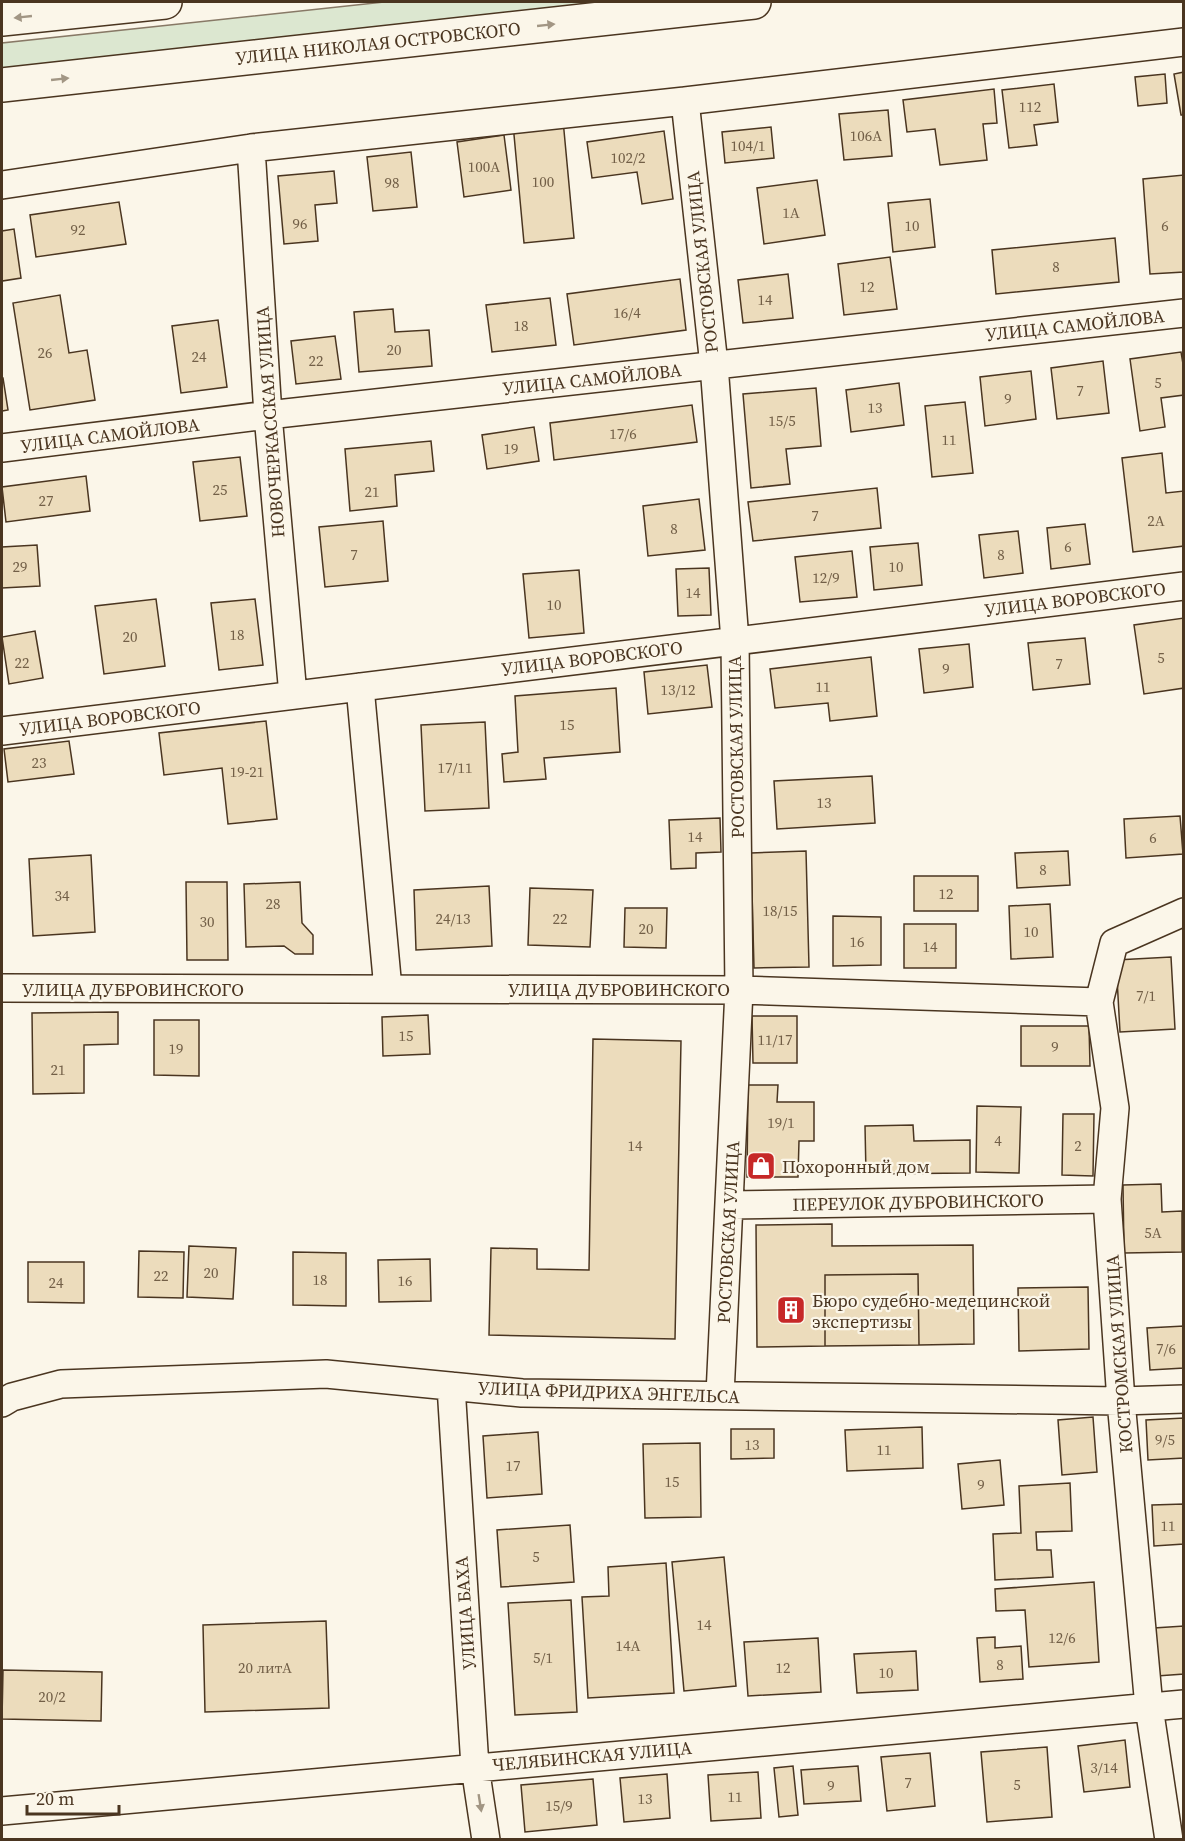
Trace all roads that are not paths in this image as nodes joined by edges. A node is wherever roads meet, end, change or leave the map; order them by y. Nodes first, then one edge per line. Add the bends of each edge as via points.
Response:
1 (165, 2) edge
2 (754, 2) edge
3 (2, 19) edge
4 (1184, 42) edge
5 (2, 85) edge
6 (685, 100) junction
7 (251, 148) junction
8 (2, 185) edge
9 (1184, 313) edge
10 (714, 365) junction
11 (268, 415) junction
12 (2, 448) edge
13 (1184, 586) edge
14 (735, 641) junction
15 (360, 687) junction
16 (293, 695) junction
17 (2, 731) edge
18 (1184, 912) edge
19 (2, 988) edge
20 (388, 989) junction
21 (739, 990) junction
22 (1099, 1002) junction
23 (1107, 1200) junction
24 (729, 1205) junction
25 (451, 1386) junction
26 (720, 1395) junction
27 (1184, 1399) edge
28 (1121, 1401) junction
29 (2, 1402) edge
30 (1184, 1704) edge
31 (1149, 1707) junction
32 (475, 1767) junction
33 (2, 1811) edge
34 (486, 1839) edge
35 (1169, 1839) edge

1 -> 3 main road
5 -> 2 main road, УЛИЦА НИКОЛАЯ ОСТРОВСКОГО
4 - 6 street
6 - 7 street
6 - 10 street, РОСТОВСКАЯ УЛИЦА
7 - 8 street
7 - 11 street, НОВОЧЕРКАССКАЯ УЛИЦА
9 - 10 street, УЛИЦА САМОЙЛОВА
10 - 11 street, УЛИЦА САМОЙЛОВА
10 - 14 street, РОСТОВСКАЯ УЛИЦА
11 - 12 street, УЛИЦА САМОЙЛОВА
11 - 16 street, НОВОЧЕРКАССКАЯ УЛИЦА
13 - 14 street, УЛИЦА ВОРОВСКОГО
14 - 15 street, УЛИЦА ВОРОВСКОГО
14 - 21 street, РОСТОВСКАЯ УЛИЦА
15 - 16 street, УЛИЦА ВОРОВСКОГО
15 - 20 street
16 - 17 street, УЛИЦА ВОРОВСКОГО
18 - 22 street via 1114,943
19 - 20 street, УЛИЦА ДУБРОВИНСКОГО
20 - 21 street, УЛИЦА ДУБРОВИНСКОГО
21 - 22 street, УЛИЦА ДУБРОВИНСКОГО
21 - 24 street, РОСТОВСКАЯ УЛИЦА
22 - 23 street, КОСТРОМСКАЯ УЛИЦА via 1114,1108
23 - 24 street, ПЕРЕУЛОК ДУБРОВИНСКОГО
23 - 28 street, КОСТРОМСКАЯ УЛИЦА
24 - 26 street, РОСТОВСКАЯ УЛИЦА
25 - 26 street, УЛИЦА ФРИДРИХА ЭНГЕЛЬСА via 522,1393
25 - 29 street, УЛИЦА ФРИДРИХА ЭНГЕЛЬСА via 326,1374 61,1384
25 - 32 street, УЛИЦА БАХА
26 - 28 street, УЛИЦА ФРИДРИХА ЭНГЕЛЬСА
27 - 28 street, УЛИЦА ФРИДРИХА ЭНГЕЛЬСА
28 - 31 street, КОСТРОМСКАЯ УЛИЦА
30 - 31 street, ЧЕЛЯБИНСКАЯ УЛИЦА
31 - 32 street, ЧЕЛЯБИНСКАЯ УЛИЦА
31 - 35 street, КОСТРОМСКАЯ УЛИЦА
32 - 33 street, ЧЕЛЯБИНСКАЯ УЛИЦА
32 -> 34 street, УЛИЦА БАХА

